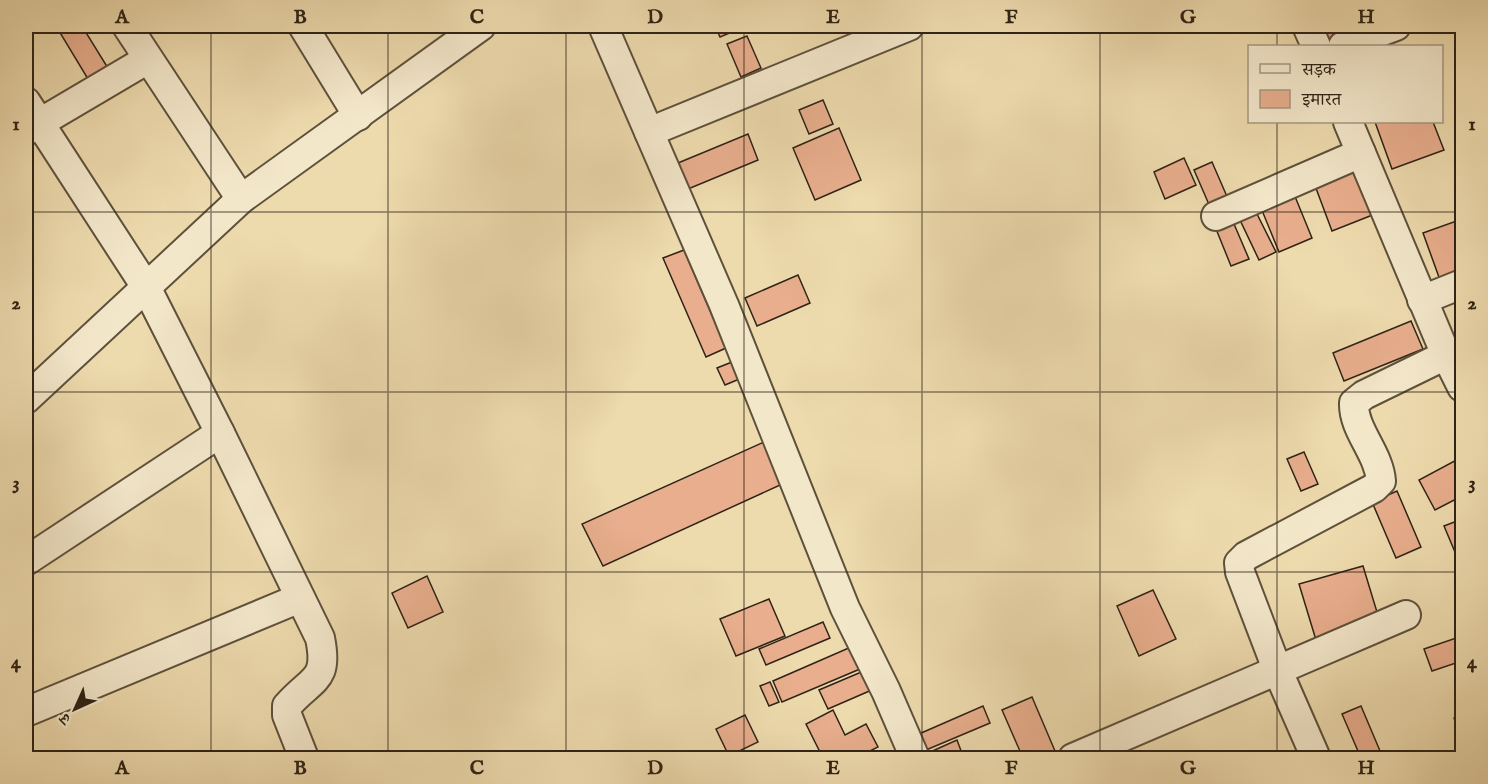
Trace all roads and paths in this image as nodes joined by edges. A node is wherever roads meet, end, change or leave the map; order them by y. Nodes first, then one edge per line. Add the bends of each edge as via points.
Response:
1 (127, 26) edge
2 (303, 26) edge
3 (482, 26) edge
4 (603, 26) edge
5 (909, 26) edge
6 (1307, 26) edge
7 (1396, 26) edge
8 (1316, 45) edge
9 (1346, 45) edge
10 (148, 59) junction
11 (358, 116) junction
12 (30, 119) edge
13 (1348, 123) edge
14 (649, 132) junction
15 (1361, 153) junction
16 (241, 200) junction
17 (1216, 216) dead end
18 (1462, 284) edge
19 (146, 287) junction
20 (1422, 300) junction
21 (1446, 355) junction
22 (1462, 387) edge
23 (26, 399) edge
24 (220, 433) junction
25 (26, 561) edge
26 (300, 598) junction
27 (1406, 615) dead end
28 (1277, 669) junction
29 (26, 712) edge
30 (304, 759) edge
31 (915, 759) edge
32 (1073, 759) edge
33 (1316, 759) edge

1 - 10 street
2 - 11 street
3 - 11 street
4 - 14 street
5 - 14 street
6 - 8 street
7 - 9 street
10 - 12 street
10 - 16 street
11 - 16 street
12 - 19 street
13 - 15 street
14 - 31 street via 724,305 845,608
15 - 17 street
15 - 20 street
16 - 19 street
18 - 20 street
19 - 23 street
19 - 24 street
20 - 21 street
21 - 22 street
21 - 28 street via 1364,394 1354,403 1354,414 1380,469 1381,481 1246,555 1239,563 1239,572
24 - 25 street
24 - 26 street
26 - 29 street
26 - 30 street via 320,638 324,656 315,680 287,706
27 - 28 street
28 - 32 street
28 - 33 street

